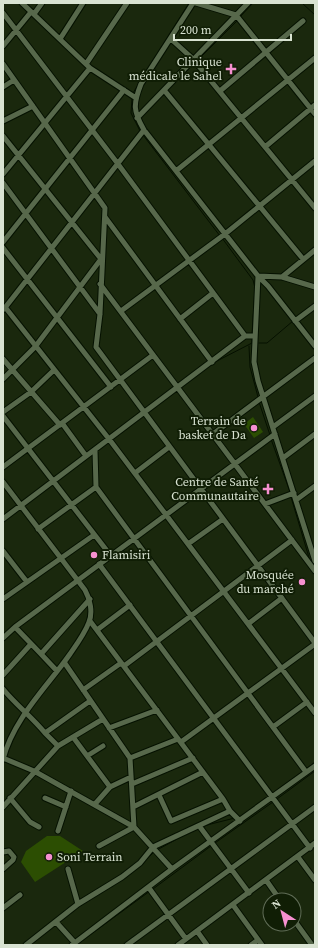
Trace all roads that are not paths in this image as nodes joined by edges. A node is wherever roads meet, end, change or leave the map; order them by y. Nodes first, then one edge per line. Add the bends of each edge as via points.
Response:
1 (22, 3) edge
2 (42, 3) edge
3 (83, 3) edge
4 (127, 3) edge
5 (193, 3) edge
6 (196, 3) edge
7 (248, 3) edge
8 (3, 13) edge
9 (33, 13) junction
10 (236, 16) junction
11 (303, 21) dead end
12 (16, 30) junction
13 (60, 39) junction
14 (171, 39) junction
15 (3, 46) edge
16 (266, 52) junction
17 (315, 58) edge
18 (194, 59) junction
19 (3, 64) edge
20 (88, 66) junction
21 (14, 80) junction
22 (288, 80) junction
23 (3, 87) edge
24 (124, 90) junction
25 (164, 90) junction
26 (220, 91) junction
27 (66, 97) junction
28 (136, 98) junction
29 (33, 106) junction
30 (313, 107) edge
31 (315, 114) edge
32 (137, 118) junction
33 (241, 118) junction
34 (3, 121) edge
35 (45, 123) junction
36 (91, 130) junction
37 (144, 130) junction
38 (3, 136) edge
39 (209, 145) junction
40 (265, 147) junction
41 (18, 155) junction
42 (69, 157) junction
43 (315, 161) edge
44 (118, 164) junction
45 (176, 171) junction
46 (3, 174) edge
47 (292, 180) junction
48 (3, 184) edge
49 (44, 188) junction
50 (95, 193) junction
51 (313, 201) edge
52 (260, 206) junction
53 (315, 208) edge
54 (26, 214) junction
55 (105, 217) junction
56 (72, 222) junction
57 (225, 234) junction
58 (3, 242) edge
59 (3, 248) edge
60 (52, 249) junction
61 (315, 250) edge
62 (101, 259) junction
63 (304, 259) junction
64 (189, 261) junction
65 (258, 276) junction
66 (282, 277) junction
67 (28, 278) junction
68 (100, 284) junction
69 (156, 285) junction
70 (315, 287) edge
71 (80, 288) junction
72 (213, 293) junction
73 (4, 306) edge
74 (315, 306) edge
75 (120, 311) junction
76 (100, 314) junction
77 (58, 317) junction
78 (180, 319) junction
79 (296, 321) junction
80 (245, 336) junction
81 (255, 336) junction
82 (315, 346) edge
83 (35, 347) junction
84 (153, 355) junction
85 (315, 358) edge
86 (3, 359) edge
87 (212, 362) junction
88 (54, 370) junction
89 (12, 371) junction
90 (3, 379) edge
91 (120, 380) junction
92 (111, 387) junction
93 (178, 387) junction
94 (31, 392) junction
95 (315, 396) edge
96 (262, 397) junction
97 (84, 407) junction
98 (3, 412) edge
99 (144, 413) junction
100 (3, 416) edge
101 (61, 424) junction
102 (273, 427) junction
103 (213, 434) junction
104 (275, 434) junction
105 (315, 434) edge
106 (109, 439) junction
107 (169, 447) junction
108 (27, 448) junction
109 (95, 450) junction
110 (86, 456) junction
111 (283, 458) junction
112 (235, 464) junction
113 (3, 467) edge
114 (135, 473) junction
115 (3, 482) edge
116 (53, 482) junction
117 (96, 487) junction
118 (315, 487) edge
119 (201, 490) junction
120 (294, 494) junction
121 (296, 500) junction
122 (265, 504) junction
123 (71, 505) junction
124 (21, 506) junction
125 (166, 515) junction
126 (3, 519) edge
127 (223, 519) junction
128 (38, 529) junction
129 (94, 535) junction
130 (134, 539) junction
131 (292, 540) junction
132 (188, 544) junction
133 (3, 551) edge
134 (111, 556) junction
135 (61, 558) junction
136 (315, 561) edge
137 (99, 564) junction
138 (258, 566) junction
139 (315, 572) edge
140 (78, 580) junction
141 (27, 582) junction
142 (224, 592) junction
143 (282, 598) junction
144 (3, 599) edge
145 (90, 599) junction
146 (130, 605) junction
147 (190, 616) junction
148 (90, 621) junction
149 (248, 624) junction
150 (15, 627) junction
151 (97, 630) junction
152 (3, 638) edge
153 (157, 642) junction
154 (315, 643) edge
155 (32, 644) junction
156 (41, 654) junction
157 (64, 662) junction
158 (123, 664) junction
159 (281, 668) junction
160 (57, 671) junction
161 (3, 675) edge
162 (3, 689) edge
163 (83, 690) junction
164 (248, 693) junction
165 (90, 701) junction
166 (307, 702) junction
167 (157, 710) junction
168 (26, 711) junction
169 (315, 713) edge
170 (214, 718) junction
171 (103, 719) junction
172 (273, 727) junction
173 (110, 728) junction
174 (46, 733) junction
175 (73, 737) junction
176 (180, 740) junction
177 (58, 746) junction
178 (103, 746) dead end
179 (4, 749) edge
180 (87, 756) junction
181 (3, 758) edge
182 (130, 758) junction
183 (193, 758) junction
184 (315, 766) edge
185 (34, 771) junction
186 (203, 772) junction
187 (306, 772) junction
188 (131, 777) junction
189 (132, 784) junction
190 (110, 787) junction
191 (71, 791) junction
192 (158, 795) junction
193 (272, 797) junction
194 (10, 798) junction
195 (45, 798) dead end
196 (223, 799) junction
197 (95, 804) junction
198 (3, 807) edge
199 (133, 807) junction
200 (315, 807) edge
201 (66, 808) junction
202 (230, 811) junction
203 (240, 821) junction
204 (292, 824) junction
205 (39, 827) dead end
206 (134, 827) junction
207 (200, 827) junction
208 (58, 831) dead end
209 (211, 842) junction
210 (315, 844) edge
211 (99, 846) dead end
212 (153, 847) junction
213 (310, 848) junction
214 (3, 852) edge
215 (298, 857) junction
216 (231, 868) junction
217 (3, 869) edge
218 (68, 869) dead end
219 (172, 869) junction
220 (266, 880) junction
221 (315, 880) edge
222 (149, 888) junction
223 (249, 892) junction
224 (274, 892) edge
225 (20, 895) dead end
226 (78, 904) junction
227 (233, 905) junction
228 (3, 908) edge
229 (168, 915) junction
230 (56, 922) junction
231 (197, 931) junction
232 (302, 931) edge
233 (186, 939) junction
234 (258, 940) junction
235 (73, 944) edge
236 (26, 945) edge
237 (127, 945) edge
238 (178, 945) edge
239 (207, 945) edge
240 (250, 945) edge
241 (262, 945) edge
242 (312, 945) edge

1 - 9 street
2 - 9 street
3 - 13 street
4 - 20 street
5 - 14 street
6 - 10 street
7 - 10 street
8 - 12 street
9 - 12 street
9 - 13 street
10 - 16 street
10 - 18 street
11 - 16 street
12 - 15 street
12 - 27 street
13 - 20 street
14 - 18 street
14 - 28 street via 141,84
16 - 22 street
16 - 26 street
17 - 22 street
18 - 25 street
18 - 26 street
19 - 21 street
20 - 24 street
20 - 27 street
21 - 23 street
21 - 29 street
22 - 30 street
22 - 33 street
24 - 28 street
24 - 36 street
25 - 32 street
25 - 39 street
26 - 33 street
27 - 35 street
27 - 36 street
28 - 32 street via 134,106
29 - 34 street
29 - 35 street
30 - 31 street
30 - 40 street
32 - 37 street
33 - 39 street
33 - 40 street
35 - 41 street
35 - 42 street
36 - 42 street
36 - 44 street
37 - 44 street
37 - 45 street
38 - 41 street
39 - 45 street
39 - 52 street
40 - 47 street
41 - 46 street
41 - 49 street
42 - 49 street
42 - 50 street
43 - 47 street
44 - 50 street
44 - 64 street
45 - 57 street
47 - 51 street
47 - 52 street
48 - 54 street
49 - 54 street
49 - 56 street
50 - 55 street via 105,208
50 - 56 street
51 - 53 street
52 - 57 street
52 - 63 street
54 - 58 street
54 - 60 street
55 - 62 street
55 - 69 street
56 - 60 street
56 - 62 street
57 - 64 street
57 - 65 street
59 - 67 street
60 - 67 street
60 - 71 street
61 - 63 street
62 - 68 street
62 - 71 street
63 - 66 street
64 - 69 street
64 - 72 street
65 - 66 street
65 - 79 street
65 - 81 street
66 - 70 street
67 - 73 street
67 - 77 street
68 - 75 street
68 - 76 street
69 - 75 street
69 - 78 street
71 - 76 street
71 - 77 street
72 - 78 street
72 - 80 street
73 - 83 street
74 - 79 street
75 - 84 street
76 - 91 street via 96,348
77 - 83 street
77 - 92 street
78 - 87 street
79 - 82 street
80 - 81 street
80 - 87 street
81 - 96 street via 254,362
83 - 88 street
83 - 89 street
84 - 91 street
84 - 93 street
85 - 96 street
86 - 89 street
87 - 93 street
88 - 94 street
88 - 97 street
89 - 90 street
89 - 94 street
91 - 92 street
91 - 99 street
92 - 97 street
93 - 99 street
93 - 103 street
94 - 98 street
94 - 101 street
95 - 102 street
96 - 102 street
96 - 103 street
97 - 101 street
97 - 106 street
99 - 106 street
99 - 107 street
100 - 108 street
101 - 108 street
101 - 110 street
102 - 104 street
103 - 112 street
104 - 111 street
104 - 112 street
105 - 111 street
106 - 109 street
106 - 114 street
107 - 114 street
107 - 119 street
108 - 113 street
108 - 116 street
109 - 110 street
109 - 117 street
110 - 116 street
111 - 120 street
112 - 119 street
112 - 122 street
114 - 125 street
115 - 124 street
116 - 123 street
116 - 124 street
117 - 123 street
117 - 130 street
118 - 121 street
119 - 125 street
119 - 127 street
120 - 121 street
120 - 122 street
121 - 136 street
122 - 131 street
123 - 128 street
123 - 129 street
124 - 126 street
124 - 128 street
125 - 130 street
125 - 132 street
127 - 132 street
127 - 138 street
128 - 135 street
129 - 134 street
129 - 135 street
130 - 134 street
130 - 147 street
131 - 138 street
131 - 139 street
132 - 142 street
133 - 141 street
134 - 137 street
135 - 140 street
135 - 141 street
137 - 140 street
137 - 146 street
138 - 142 street
138 - 143 street
140 - 145 street
140 - 150 street
141 - 144 street
142 - 147 street
142 - 149 street
143 - 149 street
143 - 154 street
145 - 148 street
145 - 156 street
146 - 151 street
146 - 153 street
147 - 153 street
147 - 164 street
148 - 151 street
148 - 157 street
149 - 159 street
150 - 152 street
150 - 155 street
151 - 158 street
153 - 158 street
153 - 170 street
154 - 159 street
155 - 156 street
155 - 161 street
156 - 160 street
157 - 160 street
157 - 163 street
158 - 163 street
158 - 167 street
159 - 164 street
159 - 166 street
160 - 168 street
162 - 168 street via 15,704
163 - 165 street
164 - 170 street
164 - 172 street
165 - 171 street
165 - 174 street
166 - 169 street
166 - 172 street
167 - 173 street
167 - 176 street
168 - 174 street
168 - 179 street
170 - 176 street
170 - 193 street
171 - 173 street
171 - 175 street
172 - 187 street
173 - 182 street
174 - 177 street
175 - 177 street
175 - 180 street
176 - 182 street
176 - 183 street
177 - 185 street
178 - 180 street
179 - 181 street
180 - 190 street
181 - 185 street
182 - 188 street
183 - 186 street
183 - 189 street
184 - 187 street
185 - 191 street
185 - 194 street
186 - 192 street
186 - 196 street
187 - 193 street
188 - 189 street
188 - 190 street
189 - 199 street
190 - 197 street
191 - 197 street
191 - 201 street
192 - 196 street via 171,821
192 - 199 street
193 - 203 street
193 - 204 street
194 - 198 street
194 - 205 street via 30,822
195 - 201 street
196 - 202 street
197 - 206 street
199 - 206 street
200 - 204 street
201 - 208 street
202 - 203 street
202 - 207 street
203 - 209 street
204 - 213 street
204 - 216 street
206 - 211 street
206 - 212 street
207 - 209 street
207 - 212 street
209 - 216 street
209 - 219 street
210 - 213 street
212 - 219 street
212 - 226 street via 140,863 122,877
213 - 215 street
214 - 217 street via 9,851 14,857
215 - 220 street
215 - 221 street
216 - 223 street
216 - 229 street
218 - 226 street
219 - 222 street
220 - 223 street
220 - 224 street
222 - 229 street
222 - 235 street
223 - 227 street
225 - 228 street
226 - 230 street
227 - 231 street
227 - 234 street
229 - 233 street
229 - 237 street
230 - 235 street
230 - 236 street
231 - 233 street
231 - 239 street
232 - 242 street
233 - 238 street
234 - 240 street
234 - 241 street

